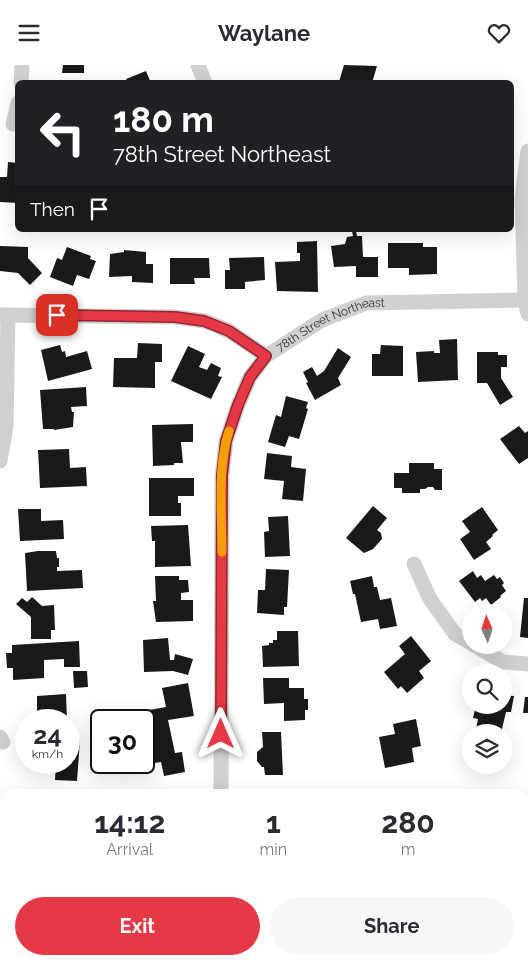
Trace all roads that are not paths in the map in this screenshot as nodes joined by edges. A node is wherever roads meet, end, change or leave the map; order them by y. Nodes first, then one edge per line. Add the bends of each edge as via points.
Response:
1 (22, 65) edge
2 (198, 65) edge
3 (21, 80) edge
4 (203, 80) edge
5 (15, 116) edge
6 (13, 124) dead end
7 (528, 151) edge
8 (526, 307) edge
9 (4, 315) edge
10 (266, 356) junction
11 (0, 461) edge
12 (414, 564) dead end
13 (462, 638) edge
14 (489, 654) edge
15 (528, 664) edge
16 (221, 789) edge

1 - 3 street
2 - 4 street
5 - 6 street
7 - 8 street via 522,197
8 - 10 street, 78th Street Northeast via 366,303 322,320
9 - 10 street, 78th Street Northeast via 175,317 204,321 229,331
9 - 11 street via 6,427
10 - 16 street via 250,377 238,405 226,441 222,475
12 - 13 street via 430,599
14 - 15 street via 502,662

